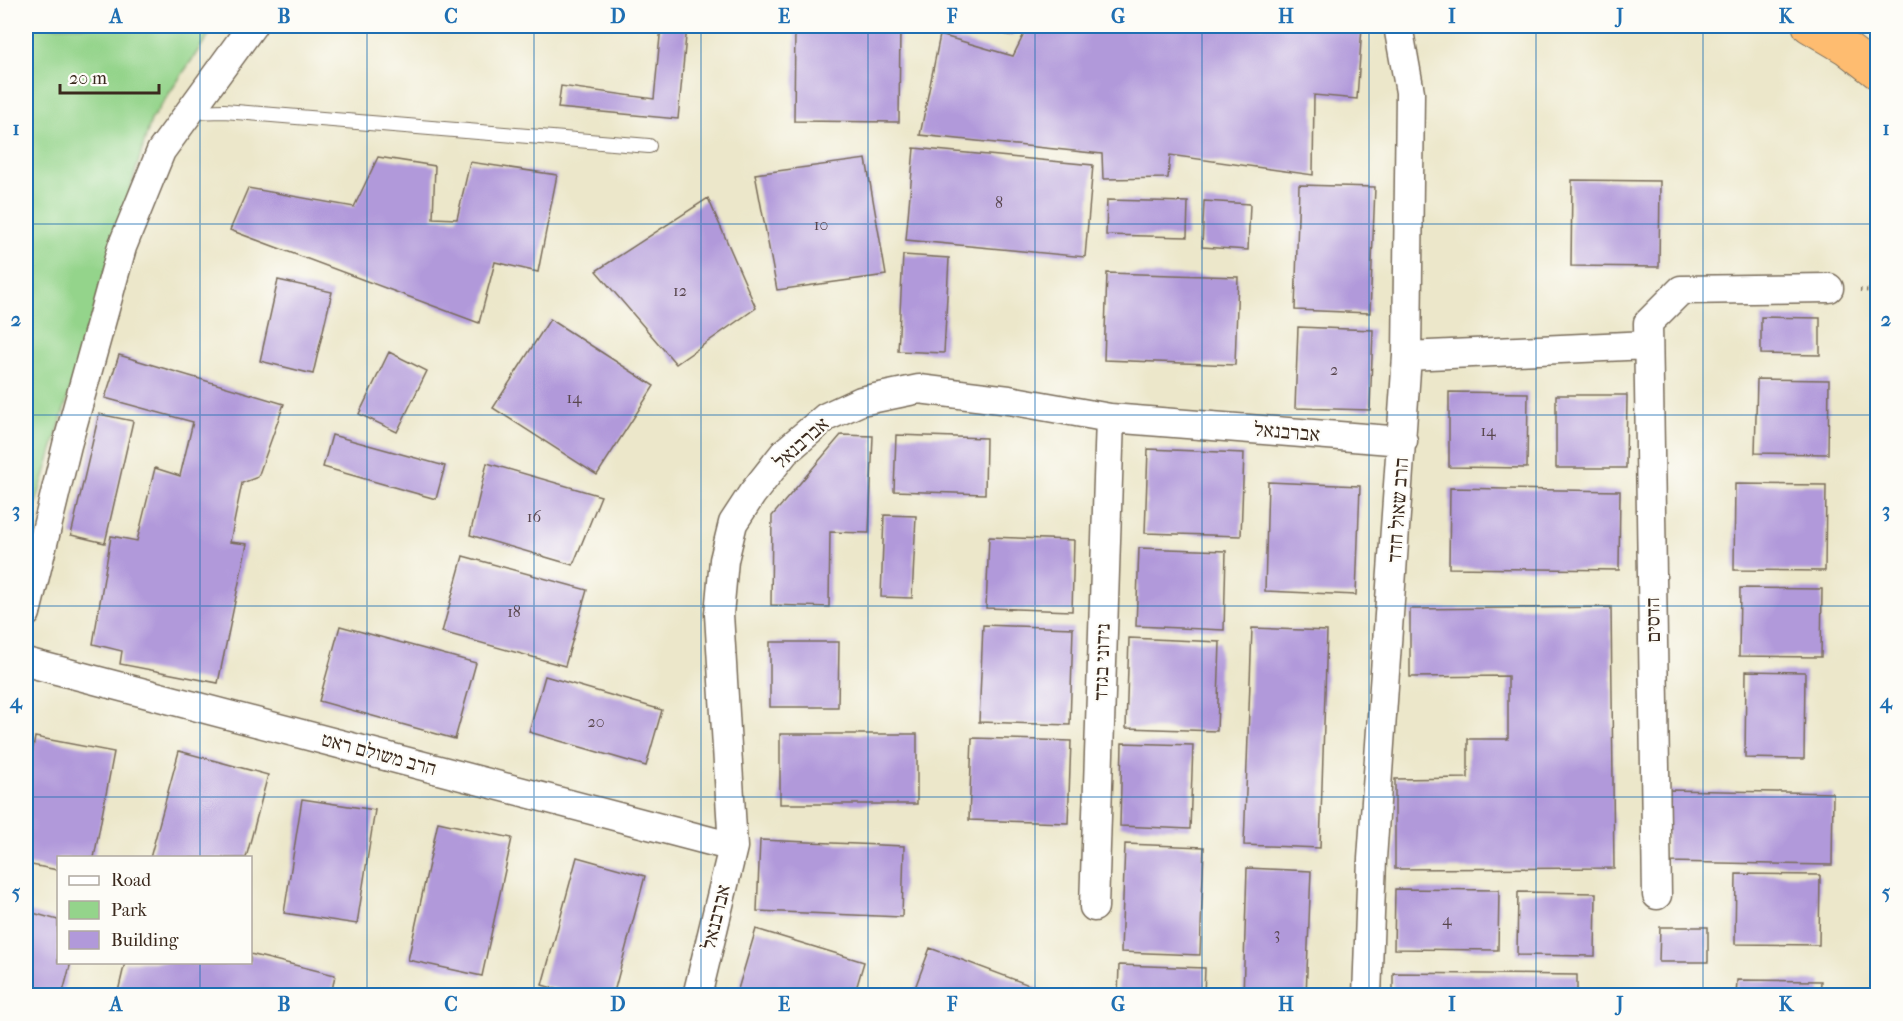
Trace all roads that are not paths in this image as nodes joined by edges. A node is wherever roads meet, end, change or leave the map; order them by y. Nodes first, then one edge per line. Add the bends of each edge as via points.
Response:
1 (252, 26) edge
2 (1398, 26) edge
3 (1809, 26) edge
4 (1878, 73) edge
5 (189, 112) junction
6 (649, 146) dead end
7 (1829, 288) dead end
8 (1648, 345) junction
9 (1407, 356) junction
10 (1110, 418) junction
11 (1403, 441) junction
12 (26, 613) edge
13 (26, 662) edge
14 (733, 847) junction
15 (1657, 895) dead end
16 (1094, 907) dead end
17 (697, 996) edge
18 (1367, 996) edge

1 - 5 street
2 - 9 street, הרב שאול חדד via 1410,92
3 - 4 highway
5 - 6 lane via 224,111
5 - 12 street via 160,151 122,247
7 - 8 street, הדסים via 1682,290 1648,323
8 - 9 street
8 - 15 street, הדסים
9 - 11 street, הרב שאול חדד
10 - 11 street, אברבנאל
10 - 14 street, אברבנאל via 919,389 861,401 826,417 785,452 733,523 724,560 719,614
10 - 16 street, נידוני בגדד
11 - 18 street, הרב שאול חדד via 1372,859
13 - 14 street, הרב משולם ראט
14 - 17 street, אברבנאל

